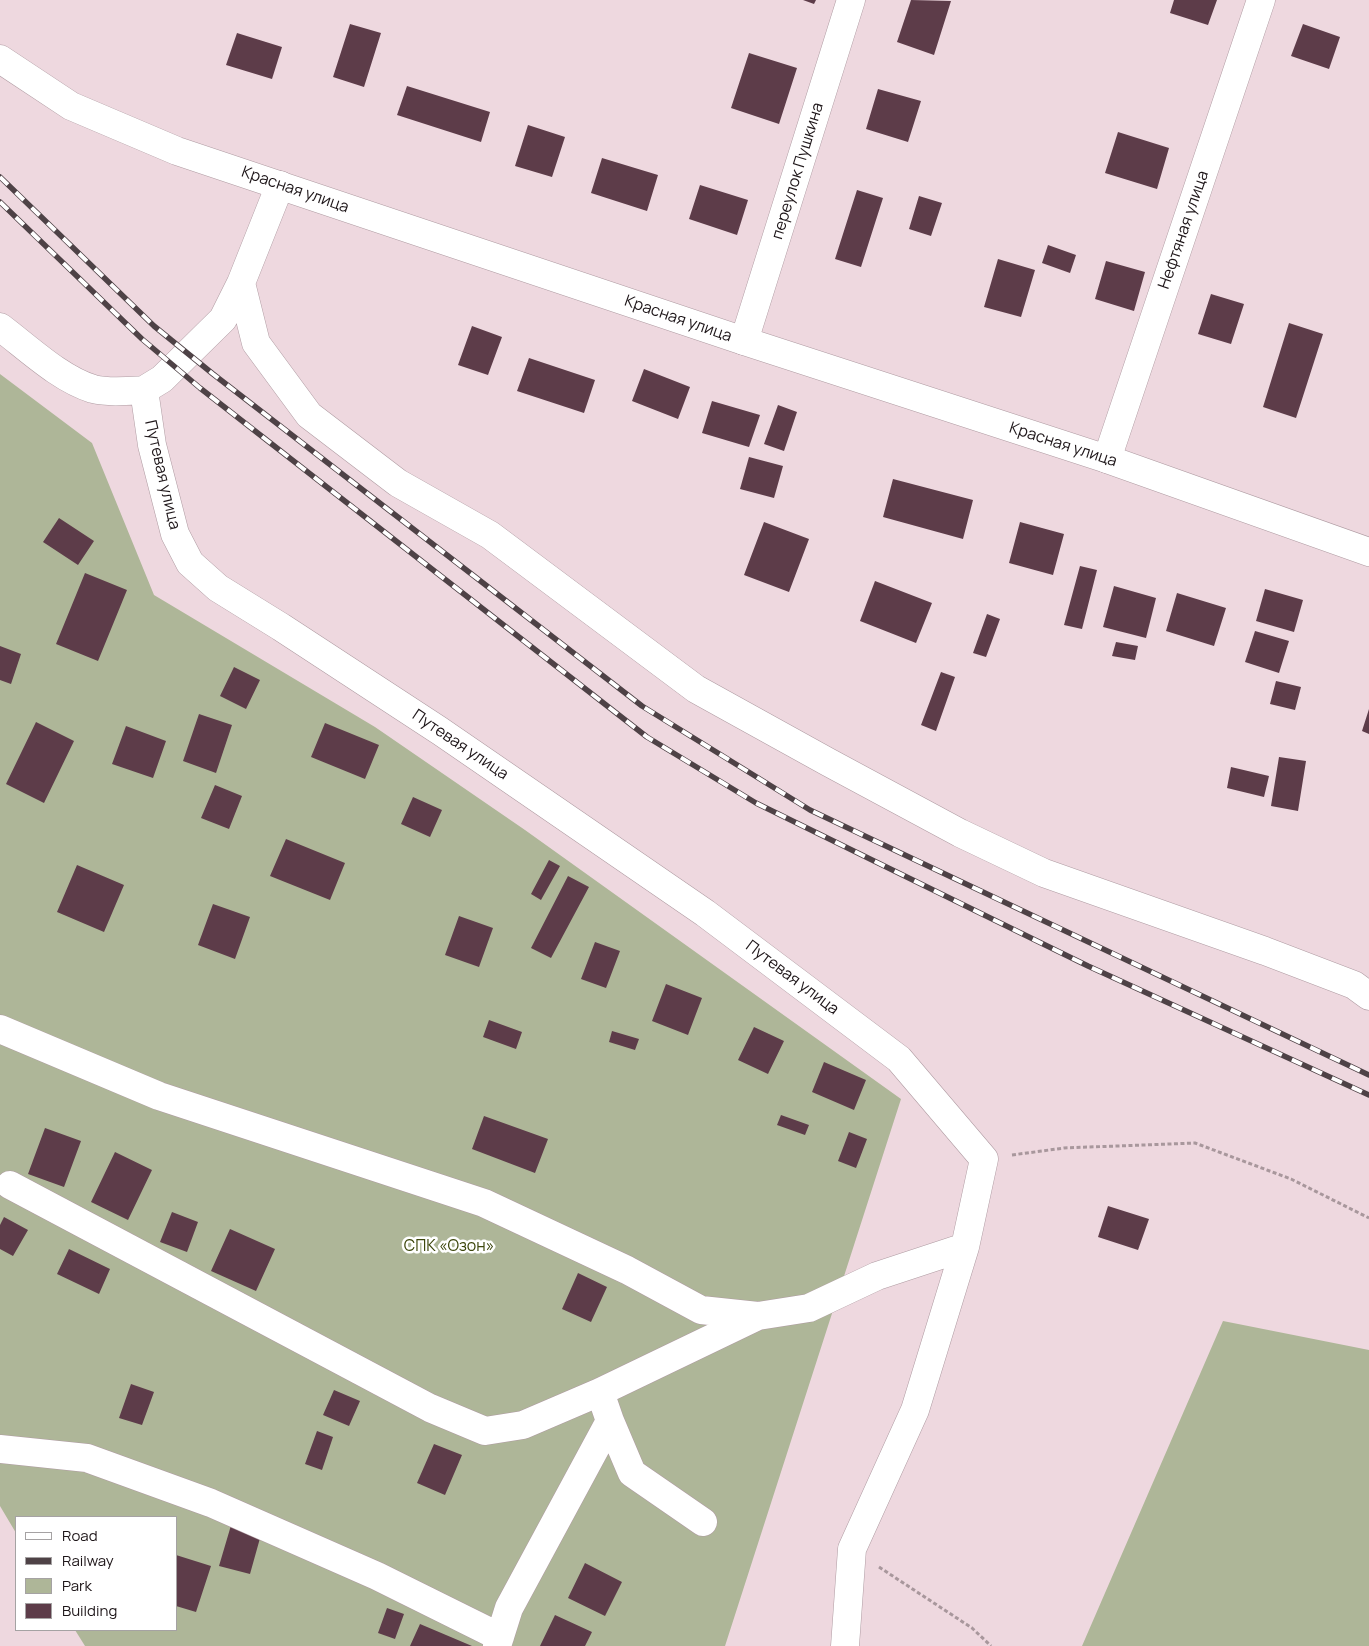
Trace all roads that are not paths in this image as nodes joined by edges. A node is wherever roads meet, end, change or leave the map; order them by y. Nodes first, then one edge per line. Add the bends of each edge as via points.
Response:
1 (851, 0) edge
2 (1261, 0) edge
3 (0, 59) edge
4 (280, 185) junction
5 (241, 283) junction
6 (0, 327) edge
7 (744, 341) junction
8 (144, 390) junction
9 (1107, 459) junction
10 (1369, 552) edge
11 (1364, 985) edge
12 (0, 1029) edge
13 (10, 1185) dead end
14 (965, 1247) junction
15 (758, 1316) junction
16 (600, 1392) junction
17 (610, 1421) junction
18 (0, 1449) edge
19 (703, 1522) dead end
20 (498, 1642) edge
21 (845, 1646) edge

1 - 7 street, переулок Пушкина
2 - 9 street, Нефтяная улица
3 - 4 street, Красная улица via 71,106 178,151
4 - 5 street
4 - 7 street, Красная улица
5 - 8 street via 224,319 162,379
5 - 11 street via 256,343 309,415 398,483 490,535 696,689 960,833 1044,873
6 - 8 street via 64,376 94,389
7 - 9 street, Красная улица
8 - 14 street, Путевая улица via 152,445 175,534 190,563 218,588 440,731 705,913 899,1059 984,1159
9 - 10 street, Красная улица
12 - 15 street via 159,1096 484,1203 627,1270 701,1310
13 - 16 street via 430,1408 485,1431 523,1425
14 - 15 street via 876,1276 809,1308
14 - 21 street via 915,1410 852,1549
15 - 16 street
16 - 17 street
17 - 19 street via 632,1472
17 - 20 street via 509,1608
18 - 20 street via 87,1458 211,1503 378,1576

